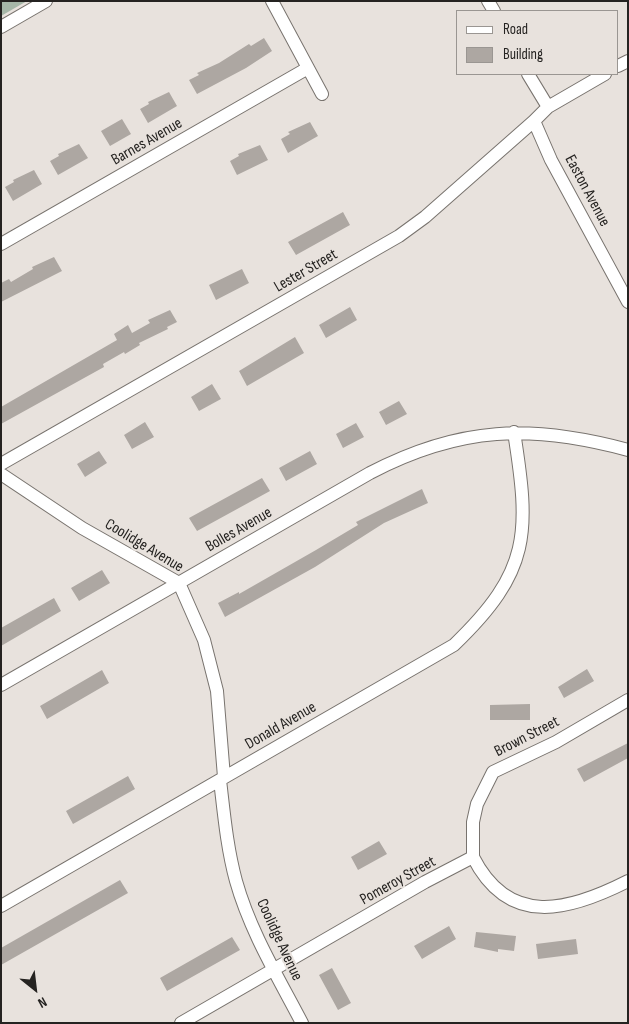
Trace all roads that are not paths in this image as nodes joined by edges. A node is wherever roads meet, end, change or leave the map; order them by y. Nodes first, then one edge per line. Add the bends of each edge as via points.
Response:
1 (46, 1) edge
2 (272, 1) edge
3 (1, 27) edge
4 (308, 68) junction
5 (529, 75) edge
6 (603, 75) edge
7 (322, 94) dead end
8 (548, 107) junction
9 (534, 121) junction
10 (1, 244) edge
11 (628, 302) edge
12 (509, 432) junction
13 (628, 450) edge
14 (1, 464) edge
15 (1, 474) edge
16 (179, 583) junction
17 (1, 685) edge
18 (628, 700) edge
19 (222, 779) junction
20 (473, 858) junction
21 (628, 881) edge
22 (1, 906) edge
23 (274, 970) junction
24 (181, 1023) edge
25 (302, 1023) edge

1 - 3 street
2 - 4 street
4 - 7 street
4 - 10 street, Barnes Avenue
5 - 8 street
6 - 8 street, Lester Street
8 - 9 street, Lester Street
9 - 11 street, Easton Avenue via 551,160
9 - 14 street, Lester Street via 399,236
12 - 13 street, Bolles Avenue via 563,435
12 - 16 street, Bolles Avenue via 453,440 394,460
12 - 19 street, Donald Avenue via 523,488 519,554 504,587 480,621 454,645
15 - 16 street, Coolidge Avenue via 82,528
16 - 17 street, Bolles Avenue
16 - 19 street, Coolidge Avenue via 204,640 217,690
18 - 20 street, Brown Street via 556,742 493,772 477,804 473,822
19 - 22 street, Donald Avenue
19 - 23 street, Coolidge Avenue via 228,847 236,881 251,923
20 - 21 street via 496,890 526,906 554,908 570,905
20 - 23 street, Pomeroy Street via 425,882
23 - 24 street, Pomeroy Street
23 - 25 street, Coolidge Avenue

